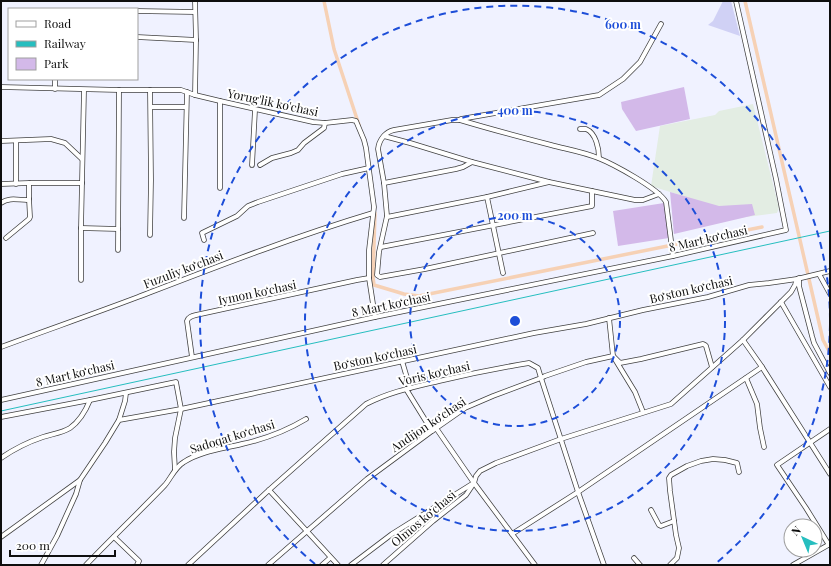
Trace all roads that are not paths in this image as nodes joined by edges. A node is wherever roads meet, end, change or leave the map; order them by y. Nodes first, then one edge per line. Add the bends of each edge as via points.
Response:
1 (195, 1) edge
2 (736, 1) edge
3 (138, 11) edge
4 (195, 12) junction
5 (661, 24) dead end
6 (138, 37) edge
7 (196, 40) junction
8 (55, 80) edge
9 (1, 87) edge
10 (55, 89) junction
11 (84, 90) junction
12 (119, 90) junction
13 (150, 90) junction
14 (187, 92) junction
15 (195, 95) junction
16 (220, 101) junction
17 (151, 107) junction
18 (186, 107) junction
19 (255, 110) junction
20 (459, 120) junction
21 (325, 123) junction
22 (580, 129) dead end
23 (384, 136) junction
24 (16, 140) junction
25 (1, 141) edge
26 (599, 158) junction
27 (82, 159) junction
28 (472, 162) junction
29 (260, 165) dead end
30 (252, 166) dead end
31 (369, 168) junction
32 (384, 182) junction
33 (549, 182) junction
34 (82, 183) junction
35 (1, 184) edge
36 (16, 184) junction
37 (29, 184) junction
38 (220, 188) dead end
39 (592, 190) junction
40 (659, 194) junction
41 (487, 197) junction
42 (29, 199) junction
43 (1, 202) edge
44 (373, 213) junction
45 (184, 218) dead end
46 (387, 218) junction
47 (493, 226) junction
48 (81, 228) junction
49 (118, 229) junction
50 (593, 233) dead end
51 (150, 235) dead end
52 (6, 238) dead end
53 (204, 240) dead end
54 (381, 247) junction
55 (118, 250) dead end
56 (499, 254) junction
57 (672, 255) junction
58 (830, 271) edge
59 (503, 273) dead end
60 (819, 274) junction
61 (369, 278) junction
62 (799, 278) junction
63 (81, 280) dead end
64 (830, 294) edge
65 (781, 302) junction
66 (375, 317) junction
67 (608, 318) junction
68 (743, 340) junction
69 (1, 347) edge
70 (613, 356) junction
71 (192, 357) junction
72 (402, 361) junction
73 (712, 367) junction
74 (762, 367) junction
75 (830, 373) edge
76 (541, 378) junction
77 (746, 378) junction
78 (830, 387) edge
79 (408, 388) junction
80 (126, 393) junction
81 (1, 400) edge
82 (90, 400) junction
83 (181, 409) junction
84 (643, 412) junction
85 (1, 417) edge
86 (306, 418) dead end
87 (119, 420) junction
88 (436, 428) junction
89 (830, 429) edge
90 (432, 431) junction
91 (561, 439) junction
92 (810, 442) junction
93 (764, 446) dead end
94 (1, 458) edge
95 (175, 470) junction
96 (739, 472) dead end
97 (830, 474) edge
98 (80, 480) junction
99 (474, 483) junction
100 (269, 490) junction
101 (578, 492) junction
102 (651, 510) dead end
103 (674, 521) junction
104 (307, 532) junction
105 (512, 534) junction
106 (114, 537) junction
107 (1, 538) edge
108 (829, 545) edge
109 (330, 558) junction
110 (634, 558) dead end
111 (41, 565) edge
112 (86, 565) edge
113 (137, 565) edge
114 (188, 565) edge
115 (268, 565) edge
116 (322, 565) edge
117 (338, 565) edge
118 (351, 565) edge
119 (383, 565) edge
120 (535, 565) edge
121 (604, 565) edge
122 (640, 565) edge
123 (670, 565) edge
124 (793, 565) edge

1 - 4 street
2 - 57 street, 8 Mart koʻchasi via 786,230
3 - 4 street
4 - 7 street
5 - 20 street via 640,62 623,79 599,95
6 - 7 street
7 - 15 street
8 - 10 street
9 - 10 street, Yorug'lik ko'chasi
10 - 11 street, Yorug'lik ko'chasi
11 - 12 street, Yorug'lik ko'chasi
11 - 27 street
12 - 13 street, Yorug'lik ko'chasi
12 - 49 street
13 - 14 street, Yorug'lik ko'chasi
13 - 17 street
14 - 15 street, Yorug'lik ko'chasi
14 - 18 street
15 - 16 street, Yorug'lik ko'chasi
16 - 19 street, Yorug'lik ko'chasi
16 - 38 street
17 - 18 street
17 - 51 street
18 - 45 street
19 - 21 street, Yorug'lik ko'chasi
19 - 30 street
20 - 23 street via 394,130
20 - 26 street
21 - 29 street via 324,128 298,150 272,158
21 - 31 street, Yorug'lik ko'chasi via 356,121 364,140
22 - 26 street via 586,129 593,136 599,147
23 - 28 street
23 - 32 street via 378,149
24 - 25 street
24 - 27 street via 51,139 65,143
24 - 36 street
26 - 40 street via 637,178
27 - 34 street
28 - 32 street via 463,168
28 - 33 street
31 - 44 street, Yorug'lik ko'chasi
31 - 53 street via 342,174 248,206 237,216 202,233
32 - 46 street
33 - 39 street
33 - 41 street
34 - 37 street
34 - 48 street
35 - 36 street
36 - 37 street
37 - 42 street
39 - 40 street via 638,200
39 - 47 street via 592,206
40 - 57 street via 667,205
41 - 46 street
41 - 47 street
42 - 43 street via 9,199
42 - 52 street via 29,219
44 - 61 street, Yorug'lik ko'chasi
44 - 69 street, Fuzuliy koʻchasi via 249,255
46 - 54 street
47 - 54 street
47 - 56 street
48 - 49 street
48 - 63 street
49 - 55 street
50 - 56 street
54 - 56 street via 377,270 380,277
56 - 59 street
57 - 66 street, 8 Mart koʻchasi
58 - 60 street, Boʻston koʻchasi
60 - 62 street, Boʻston koʻchasi
60 - 64 street
61 - 66 street, Yorug'lik ko'chasi
61 - 71 street, Iymon koʻchasi via 190,317 187,321
62 - 65 street, Olmos koʻchasi
62 - 67 street, Boʻston koʻchasi via 749,284 708,297
62 - 75 street via 814,343
65 - 68 street, Olmos koʻchasi
65 - 78 street
66 - 71 street, 8 Mart koʻchasi
67 - 70 street
67 - 72 street, Boʻston koʻchasi
68 - 73 street, Olmos koʻchasi
68 - 74 street
70 - 73 street via 620,364 703,344 706,346
70 - 76 street, Andijon koʻchasi via 586,362
70 - 84 street via 635,392
71 - 81 street, 8 Mart koʻchasi
72 - 79 street
72 - 83 street, Boʻston koʻchasi
73 - 84 street, Olmos koʻchasi via 671,404
74 - 77 street
74 - 92 street
76 - 79 street, Voris koʻchasi via 538,368 530,363
76 - 88 street, Andijon koʻchasi via 465,408
76 - 91 street, Voris koʻchasi
77 - 93 street via 757,404
77 - 101 street
79 - 90 street
79 - 100 street, Voris koʻchasi via 366,404
80 - 82 street
80 - 83 street via 176,382
80 - 87 street
82 - 85 street
82 - 94 street via 85,411 70,428 23,445
83 - 87 street, Boʻston koʻchasi
83 - 95 street via 174,452
84 - 91 street, Olmos koʻchasi
86 - 95 street, Sadoqat koʻchasi via 261,439 205,452 180,464
87 - 98 street
88 - 90 street, Andijon koʻchasi
88 - 99 street
89 - 92 street
90 - 104 street, Andijon koʻchasi via 367,479
91 - 99 street, Olmos koʻchasi via 480,471
91 - 101 street, Voris koʻchasi
92 - 97 street
92 - 108 street via 777,465
95 - 106 street, Sadoqat koʻchasi via 167,483
96 - 103 street via 737,463 713,459 686,466 671,474 669,478
98 - 107 street
98 - 111 street via 57,536
99 - 105 street
99 - 118 street via 392,534
99 - 119 street, Olmos koʻchasi via 466,495
100 - 104 street
100 - 114 street, Voris koʻchasi
101 - 105 street
101 - 121 street, Voris koʻchasi
102 - 103 street via 661,526
103 - 123 street via 679,548 677,558
104 - 109 street
104 - 115 street, Andijon koʻchasi
105 - 120 street
106 - 112 street, Sadoqat koʻchasi
106 - 113 street via 139,561
108 - 124 street
109 - 116 street
109 - 117 street
110 - 122 street

